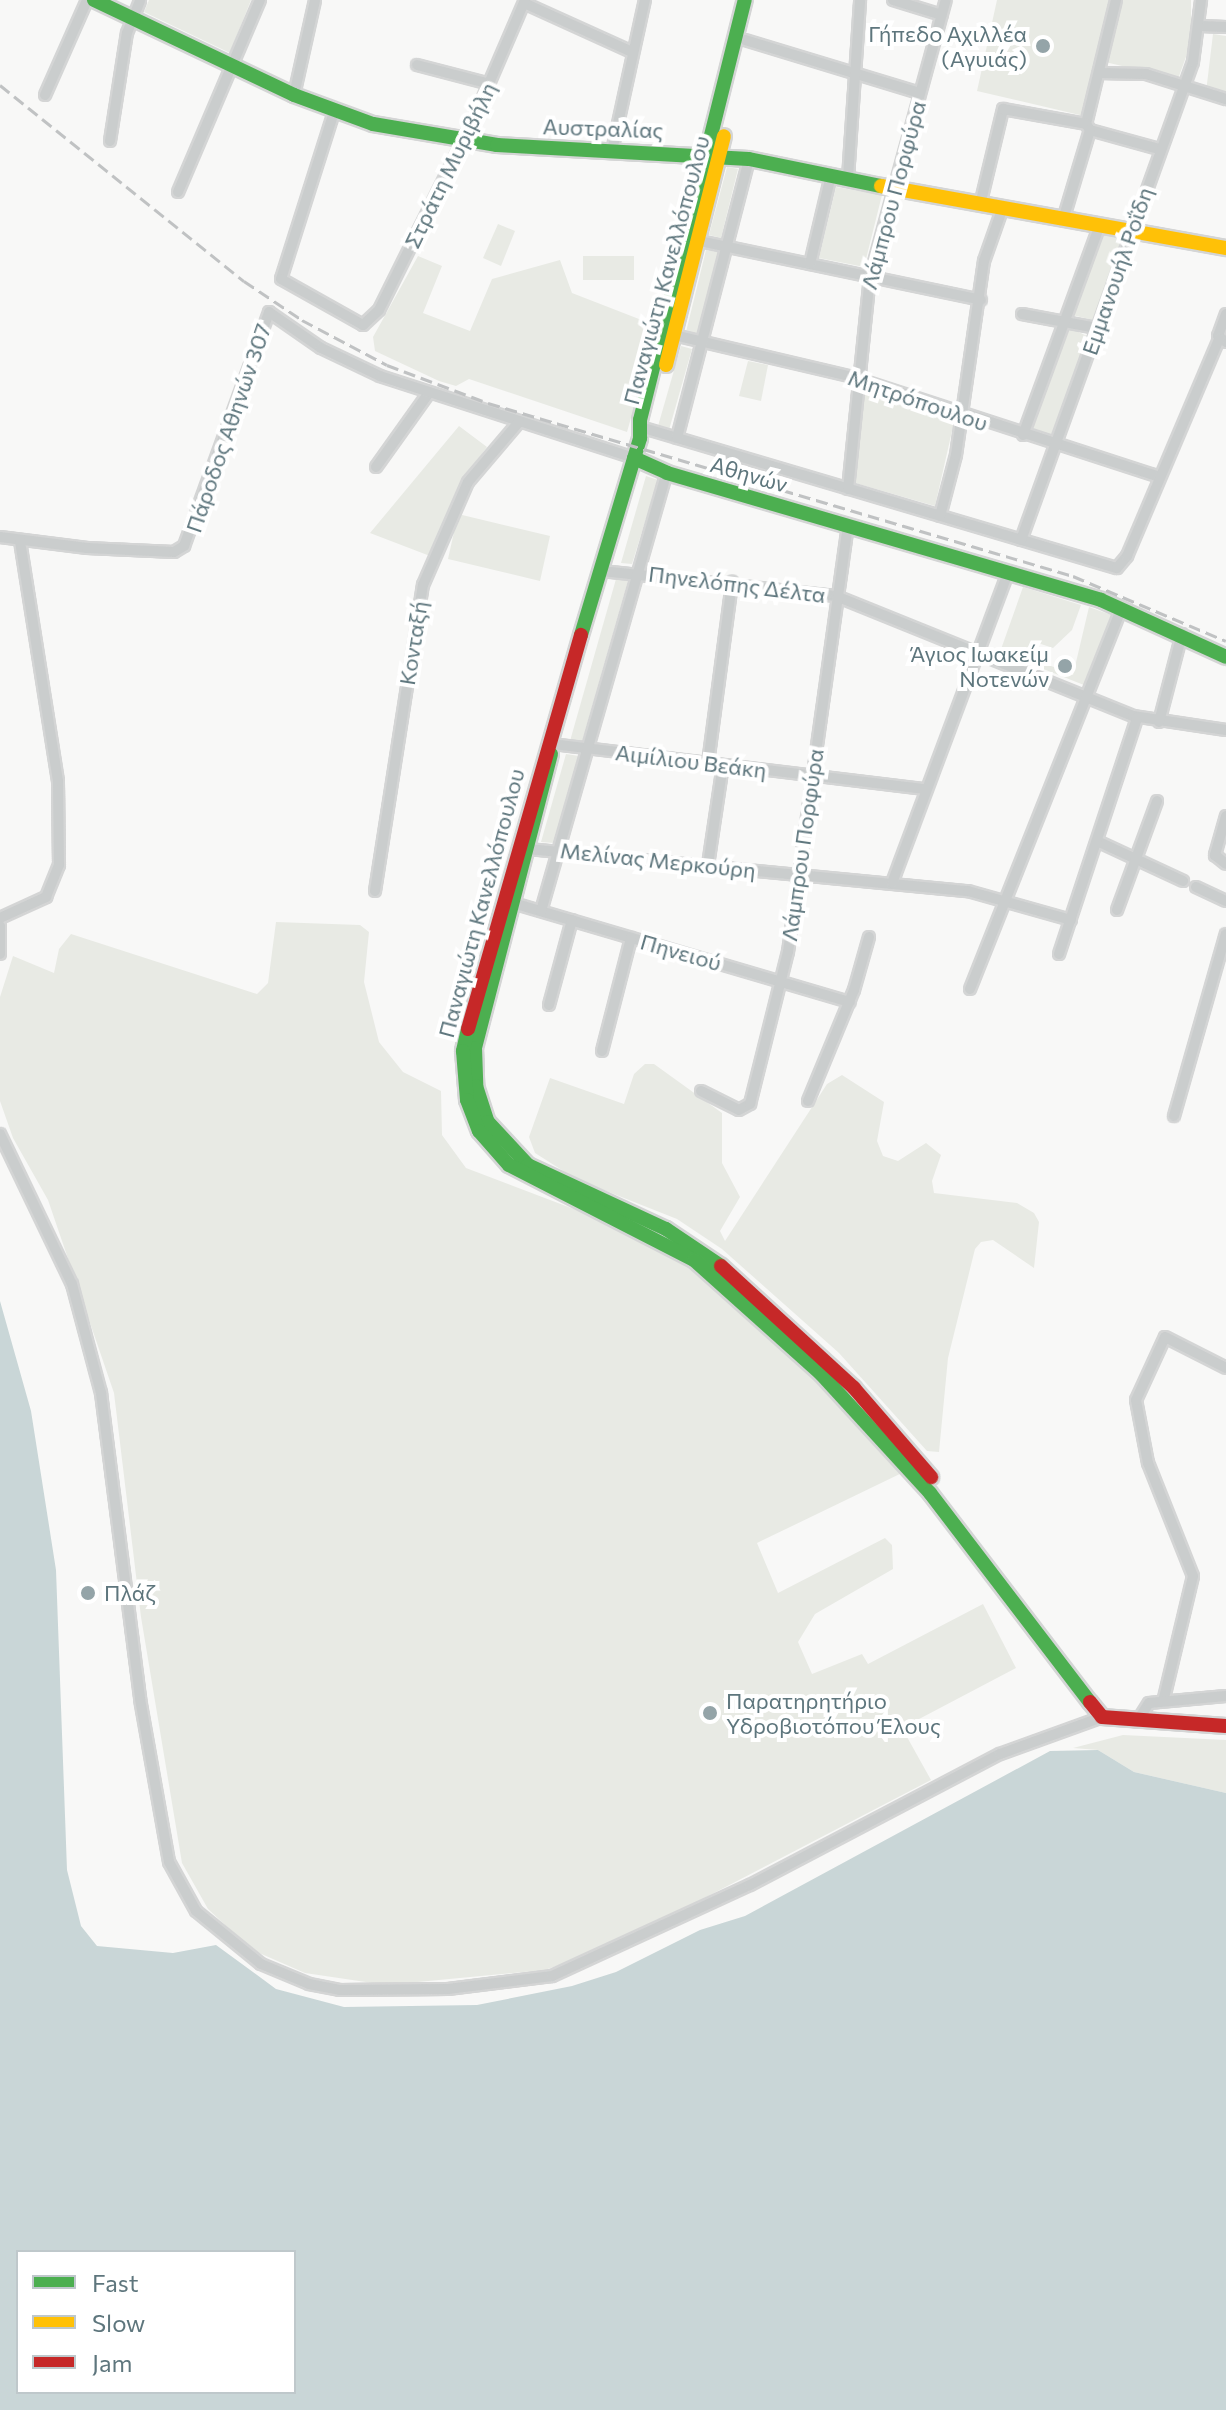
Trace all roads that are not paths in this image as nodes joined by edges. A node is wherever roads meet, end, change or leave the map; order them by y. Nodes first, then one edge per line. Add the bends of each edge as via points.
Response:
1 (87, 0) edge
2 (94, 0) edge
3 (140, 0) edge
4 (260, 0) edge
5 (315, 0) edge
6 (645, 0) edge
7 (745, 0) edge
8 (755, 0) edge
9 (860, 0) edge
10 (893, 0) edge
11 (946, 0) edge
12 (1116, 0) edge
13 (1201, 0) edge
14 (525, 2) edge
15 (942, 15) junction
16 (132, 19) junction
17 (1200, 26) junction
18 (1226, 27) edge
19 (745, 40) junction
20 (632, 52) junction
21 (417, 65) dead end
22 (233, 68) junction
23 (1099, 73) junction
24 (854, 74) junction
25 (490, 84) junction
26 (1183, 88) junction
27 (919, 93) junction
28 (45, 95) dead end
29 (294, 95) junction
30 (1226, 99) edge
31 (334, 112) junction
32 (1088, 127) junction
33 (110, 141) dead end
34 (462, 141) junction
35 (1159, 149) junction
36 (612, 151) junction
37 (715, 154) junction
38 (749, 159) junction
39 (831, 175) junction
40 (848, 178) junction
41 (892, 187) junction
42 (178, 192) dead end
43 (980, 205) junction
44 (1002, 210) junction
45 (1063, 220) junction
46 (1100, 225) junction
47 (1132, 230) junction
48 (699, 241) junction
49 (726, 246) junction
50 (1226, 248) edge
51 (810, 264) junction
52 (870, 277) junction
53 (981, 300) junction
54 (269, 312) joint
55 (1022, 314) dead end
56 (1226, 314) edge
57 (1065, 321) junction
58 (1097, 328) junction
59 (674, 335) junction
60 (1223, 340) edge
61 (702, 341) junction
62 (857, 378) junction
63 (428, 394) junction
64 (962, 414) junction
65 (519, 422) junction
66 (643, 433) junction
67 (1023, 435) junction
68 (677, 438) junction
69 (1056, 443) junction
70 (634, 458) junction
71 (376, 467) dead end
72 (667, 473) junction
73 (1157, 476) junction
74 (848, 489) junction
75 (940, 516) junction
76 (848, 527) junction
77 (0, 537) edge
78 (1021, 540) junction
79 (20, 541) junction
80 (602, 571) junction
81 (1008, 572) junction
82 (639, 573) junction
83 (732, 582) junction
84 (839, 597) junction
85 (1122, 608) junction
86 (1182, 634) junction
87 (982, 653) junction
88 (1226, 657) edge
89 (1089, 696) junction
90 (1137, 718) junction
91 (1159, 722) junction
92 (1226, 730) edge
93 (552, 744) junction
94 (588, 748) junction
95 (708, 763) junction
96 (723, 765) junction
97 (810, 775) junction
98 (926, 789) junction
99 (1157, 801) dead end
100 (1226, 816) edge
101 (1097, 841) junction
102 (528, 849) junction
103 (559, 850) junction
104 (1136, 859) junction
105 (1226, 864) edge
106 (708, 865) junction
107 (798, 874) junction
108 (1183, 881) dead end
109 (892, 883) junction
110 (1196, 887) dead end
111 (375, 891) dead end
112 (1226, 901) edge
113 (513, 903) junction
114 (1004, 903) junction
115 (1117, 910) dead end
116 (541, 911) junction
117 (0, 918) edge
118 (572, 920) junction
119 (1071, 920) junction
120 (0, 926) edge
121 (1226, 934) edge
122 (869, 937) dead end
123 (631, 938) junction
124 (0, 954) edge
125 (1059, 954) dead end
126 (782, 982) junction
127 (970, 989) dead end
128 (850, 1002) junction
129 (549, 1005) dead end
130 (602, 1051) dead end
131 (701, 1091) dead end
132 (808, 1101) dead end
133 (1174, 1116) dead end
134 (0, 1134) edge
135 (1226, 1368) edge
136 (1010, 1594) junction
137 (1226, 1696) edge
138 (1164, 1698) junction
139 (1102, 1717) junction
140 (1137, 1723) junction
141 (1226, 1726) edge

1 - 28 street
2 - 16 main road, Αυστραλίας
3 - 16 street
4 - 22 street
5 - 29 street
6 - 20 street
7 - 37 main road, Παναγιώτη Κανελλόπουλου
8 - 19 main road, Παναγιώτη Κανελλόπουλου
9 - 24 street
10 - 15 street
11 - 15 street, Λάμπρου Πορφύρα
12 - 23 street
13 - 17 street, Εμμανουήλ Ροΐδη
14 - 20 street
14 - 25 street, Στράτη Μυριβήλη
15 - 27 street, Λάμπρου Πορφύρα
16 - 22 main road, Αυστραλίας
16 - 33 street
17 - 18 street
17 - 26 street, Εμμανουήλ Ροΐδη
19 - 24 street
19 - 37 main road, Παναγιώτη Κανελλόπουλου
20 - 36 street
21 - 25 street
22 - 29 main road, Αυστραλίας
22 - 42 street
23 - 26 street via 1136,72
23 - 32 street
24 - 27 street
24 - 40 street
25 - 34 street, Στράτη Μυριβήλη
26 - 30 street
26 - 35 street, Εμμανουήλ Ροΐδη
27 - 41 street, Λάμπρου Πορφύρα
29 - 31 main road, Αυστραλίας
31 - 34 main road, Αυστραλίας
31 - 34 street, Στράτη Μυριβήλη via 282,280 365,325 379,310
32 - 35 street
32 - 43 street via 1003,109
32 - 45 street
34 - 36 main road, Αυστραλίας
35 - 47 street, Εμμανουήλ Ροΐδη
36 - 37 main road, Αυστραλίας
37 - 38 main road, Αυστραλίας
37 - 48 main road, Παναγιώτη Κανελλόπουλου
37 - 66 main road, Παναγιώτη Κανελλόπουλου via 640,420
38 - 39 main road, Αυστραλίας
38 - 49 street
39 - 40 main road, Αυστραλίας
39 - 51 street
40 - 41 main road, Αυστραλίας
41 - 43 main road, Αυστραλίας
41 - 52 street, Λάμπρου Πορφύρα
43 - 44 main road, Αυστραλίας
44 - 45 main road, Αυστραλίας
44 - 53 street via 984,261
45 - 46 main road, Αυστραλίας
46 - 47 main road, Αυστραλίας
46 - 57 street
47 - 50 main road, Αυστραλίας
47 - 58 street, Εμμανουήλ Ροΐδη
48 - 49 street
48 - 59 main road, Παναγιώτη Κανελλόπουλου
49 - 51 street
49 - 61 street
51 - 52 street
52 - 53 street
52 - 62 street, Λάμπρου Πορφύρα
53 - 64 street
54 - 63 street, Αθηνών via 344,360
54 - 79 street, Πάροδος Αθηνών 307 via 184,546 167,552
55 - 57 street
56 - 60 street
57 - 58 street
57 - 67 street
58 - 69 street, Εμμανουήλ Ροΐδη
59 - 61 street, Μητρόπουλου
59 - 66 main road, Παναγιώτη Κανελλόπουλου
60 - 73 street
61 - 62 street, Μητρόπουλου
61 - 68 street
62 - 64 street, Μητρόπουλου
62 - 74 street, Λάμπρου Πορφύρα
63 - 65 street, Αθηνών
63 - 71 street
64 - 67 street, Μητρόπουλου
64 - 75 street
65 - 70 street, Αθηνών
65 - 111 street, Κονταξή via 468,482 423,585
66 - 68 street
66 - 70 main road
67 - 69 street, Μητρόπουλου
68 - 74 street
69 - 73 street, Μητρόπουλου
69 - 78 street, Εμμανουήλ Ροΐδη
70 - 72 main road, Αθηνών
70 - 80 main road
72 - 76 main road, Αθηνών
72 - 82 street
73 - 78 street via 1119,568
74 - 75 street
75 - 78 street
76 - 81 main road, Αθηνών
76 - 84 street, Λάμπρου Πορφύρα
77 - 79 street, Πάροδος Αθηνών 307
79 - 117 street via 60,800 59,865 54,886 43,900
80 - 82 street, Πηνελόπης Δέλτα
80 - 93 main road
81 - 85 main road, Αθηνών
81 - 87 street
82 - 83 street, Πηνελόπης Δέλτα
82 - 94 street
83 - 84 street, Πηνελόπης Δέλτα
83 - 95 street
84 - 87 street, Πηνελόπης Δέλτα
84 - 97 street, Λάμπρου Πορφύρα
85 - 86 main road, Αθηνών
85 - 89 street
86 - 88 main road, Αθηνών
86 - 91 street
87 - 89 street, Πηνελόπης Δέλτα
87 - 98 street
89 - 90 street, Πηνελόπης Δέλτα
89 - 114 street
90 - 91 street, Πηνελόπης Δέλτα
90 - 101 street
91 - 92 street, Πηνελόπης Δέλτα
93 - 94 street, Αιμίλιου Βεάκη
93 - 102 main road, Παναγιώτη Κανελλόπουλου via 550,772
93 - 136 main road, Παναγιώτη Κανελλόπουλου via 528,801 464,1043 465,1093 479,1131 522,1174 662,1240 725,1284 873,1428
94 - 95 street, Αιμίλιου Βεάκη
94 - 103 street
95 - 96 street, Αιμίλιου Βεάκη
96 - 97 street, Αιμίλιου Βεάκη
96 - 106 street
97 - 98 street, Αιμίλιου Βεάκη
97 - 107 street, Λάμπρου Πορφύρα
98 - 109 street
99 - 104 street
100 - 105 street via 1215,855
101 - 104 street
101 - 119 street
102 - 103 street, Μελίνας Μερκούρη
102 - 113 main road, Παναγιώτη Κανελλόπουλου
103 - 106 street, Μελίνας Μερκούρη
103 - 116 street
104 - 108 street
104 - 115 street
106 - 107 street, Μελίνας Μερκούρη
107 - 109 street, Μελίνας Μερκούρη
107 - 126 street, Λάμπρου Πορφύρα
109 - 114 street, Μελίνας Μερκούρη via 974,892
110 - 112 street
113 - 116 street, Πηνειού
113 - 136 main road, Παναγιώτη Κανελλόπουλου via 474,1055 479,1102 497,1137 540,1172 683,1239 748,1289 889,1426 955,1509
114 - 119 street, Μελίνας Μερκούρη
114 - 127 street
116 - 118 street, Πηνειού
118 - 123 street, Πηνειού
118 - 129 street
119 - 125 street
120 - 124 street
121 - 133 street
122 - 128 street
123 - 126 street, Πηνειού
123 - 130 street
126 - 128 street, Πηνειού
126 - 131 street, Λάμπρου Πορφύρα via 748,1108 739,1110
128 - 132 street
134 - 139 street via 72,1284 104,1405 140,1699 169,1862 196,1911 261,1964 339,1990 437,1989 552,1976 725,1898 1000,1754
135 - 138 street via 1165,1337 1136,1400 1148,1463 1193,1573
136 - 139 main road, Παναγιώτη Κανελλόπουλου
137 - 138 street
138 - 140 street via 1143,1706
139 - 140 main road
140 - 141 main road

